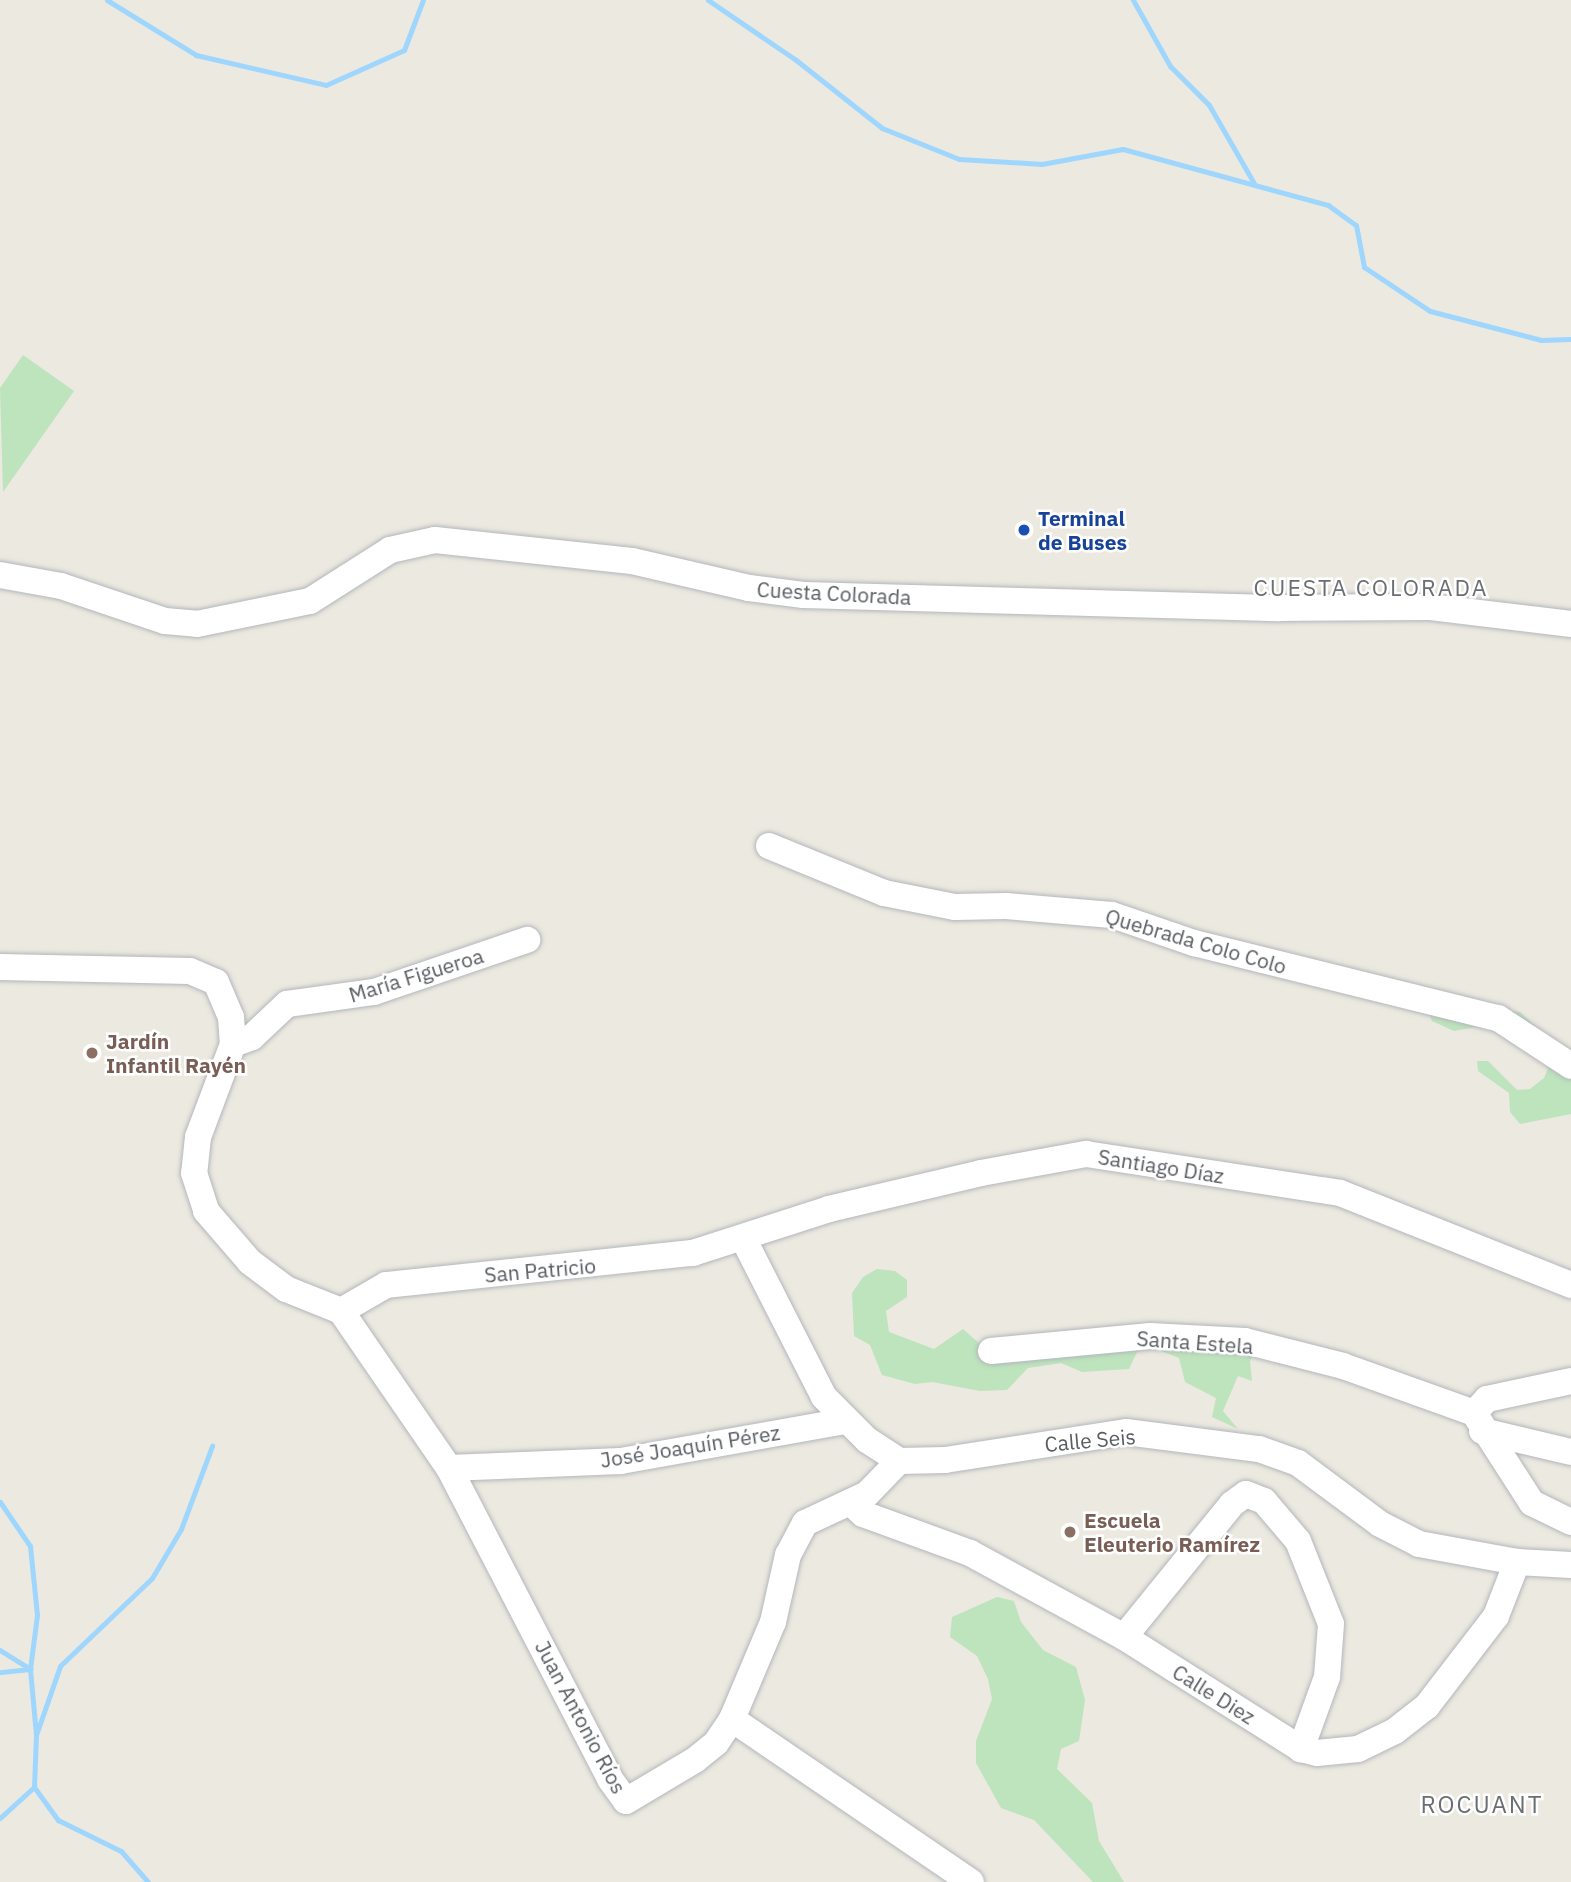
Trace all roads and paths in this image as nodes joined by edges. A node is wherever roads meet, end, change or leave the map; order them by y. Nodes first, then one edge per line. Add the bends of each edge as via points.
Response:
1 (0, 575) edge
2 (1571, 624) edge
3 (769, 846) dead end
4 (527, 940) dead end
5 (0, 967) edge
6 (233, 1044) junction
7 (1571, 1066) edge
8 (743, 1238) junction
9 (1571, 1284) edge
10 (341, 1311) junction
11 (990, 1351) dead end
12 (1571, 1381) edge
13 (846, 1421) junction
14 (1478, 1422) junction
15 (1571, 1452) edge
16 (899, 1461) junction
17 (449, 1468) junction
18 (850, 1502) junction
19 (1571, 1522) edge
20 (1517, 1562) junction
21 (1571, 1565) edge
22 (1124, 1637) junction
23 (732, 1719) junction
24 (1301, 1749) junction
25 (971, 1882) edge

1 - 2 street, Cuesta Colorada via 61,586 164,621 197,624 310,601 390,550 435,540 632,561 749,588 804,595 1279,608 1429,607
3 - 7 street, Quebrada Colo Colo via 884,893 955,907 1006,906 1112,915 1194,943 1497,1018
4 - 6 street, María Figueroa via 374,992 287,1004 252,1037
5 - 6 street via 205,975 223,992
6 - 10 street via 198,1138 194,1172 206,1211 250,1262 286,1289
8 - 9 street, Santiago Díaz via 829,1209 1086,1154 1340,1193
8 - 10 street, San Patricio via 693,1253 386,1284
8 - 13 street via 824,1397
10 - 17 street, Juan Antonio Ríos
11 - 14 street, Santa Estela via 1150,1336 1245,1341 1343,1366
12 - 14 street via 1487,1399
13 - 16 street
13 - 17 street, José Joaquín Pérez via 621,1461
14 - 15 street, Santa Estela
14 - 19 street via 1532,1503
16 - 18 street, Juan Antonio Ríos via 867,1494
16 - 20 street, Calle Seis via 945,1460 1126,1432 1259,1449 1326,1480 1397,1536 1472,1556
17 - 23 street, Juan Antonio Ríos via 610,1779 626,1801 695,1760 716,1743
18 - 22 street, Calle Diez via 863,1514 970,1553
18 - 23 street, Juan Antonio Ríos via 805,1523 788,1555 773,1622
20 - 21 street, Calle Seis
20 - 24 street via 1496,1616 1427,1706 1395,1731 1358,1749
22 - 24 street, Calle Diez
22 - 24 street via 1232,1504 1246,1494 1264,1501 1298,1541 1331,1624 1327,1677
23 - 25 street

